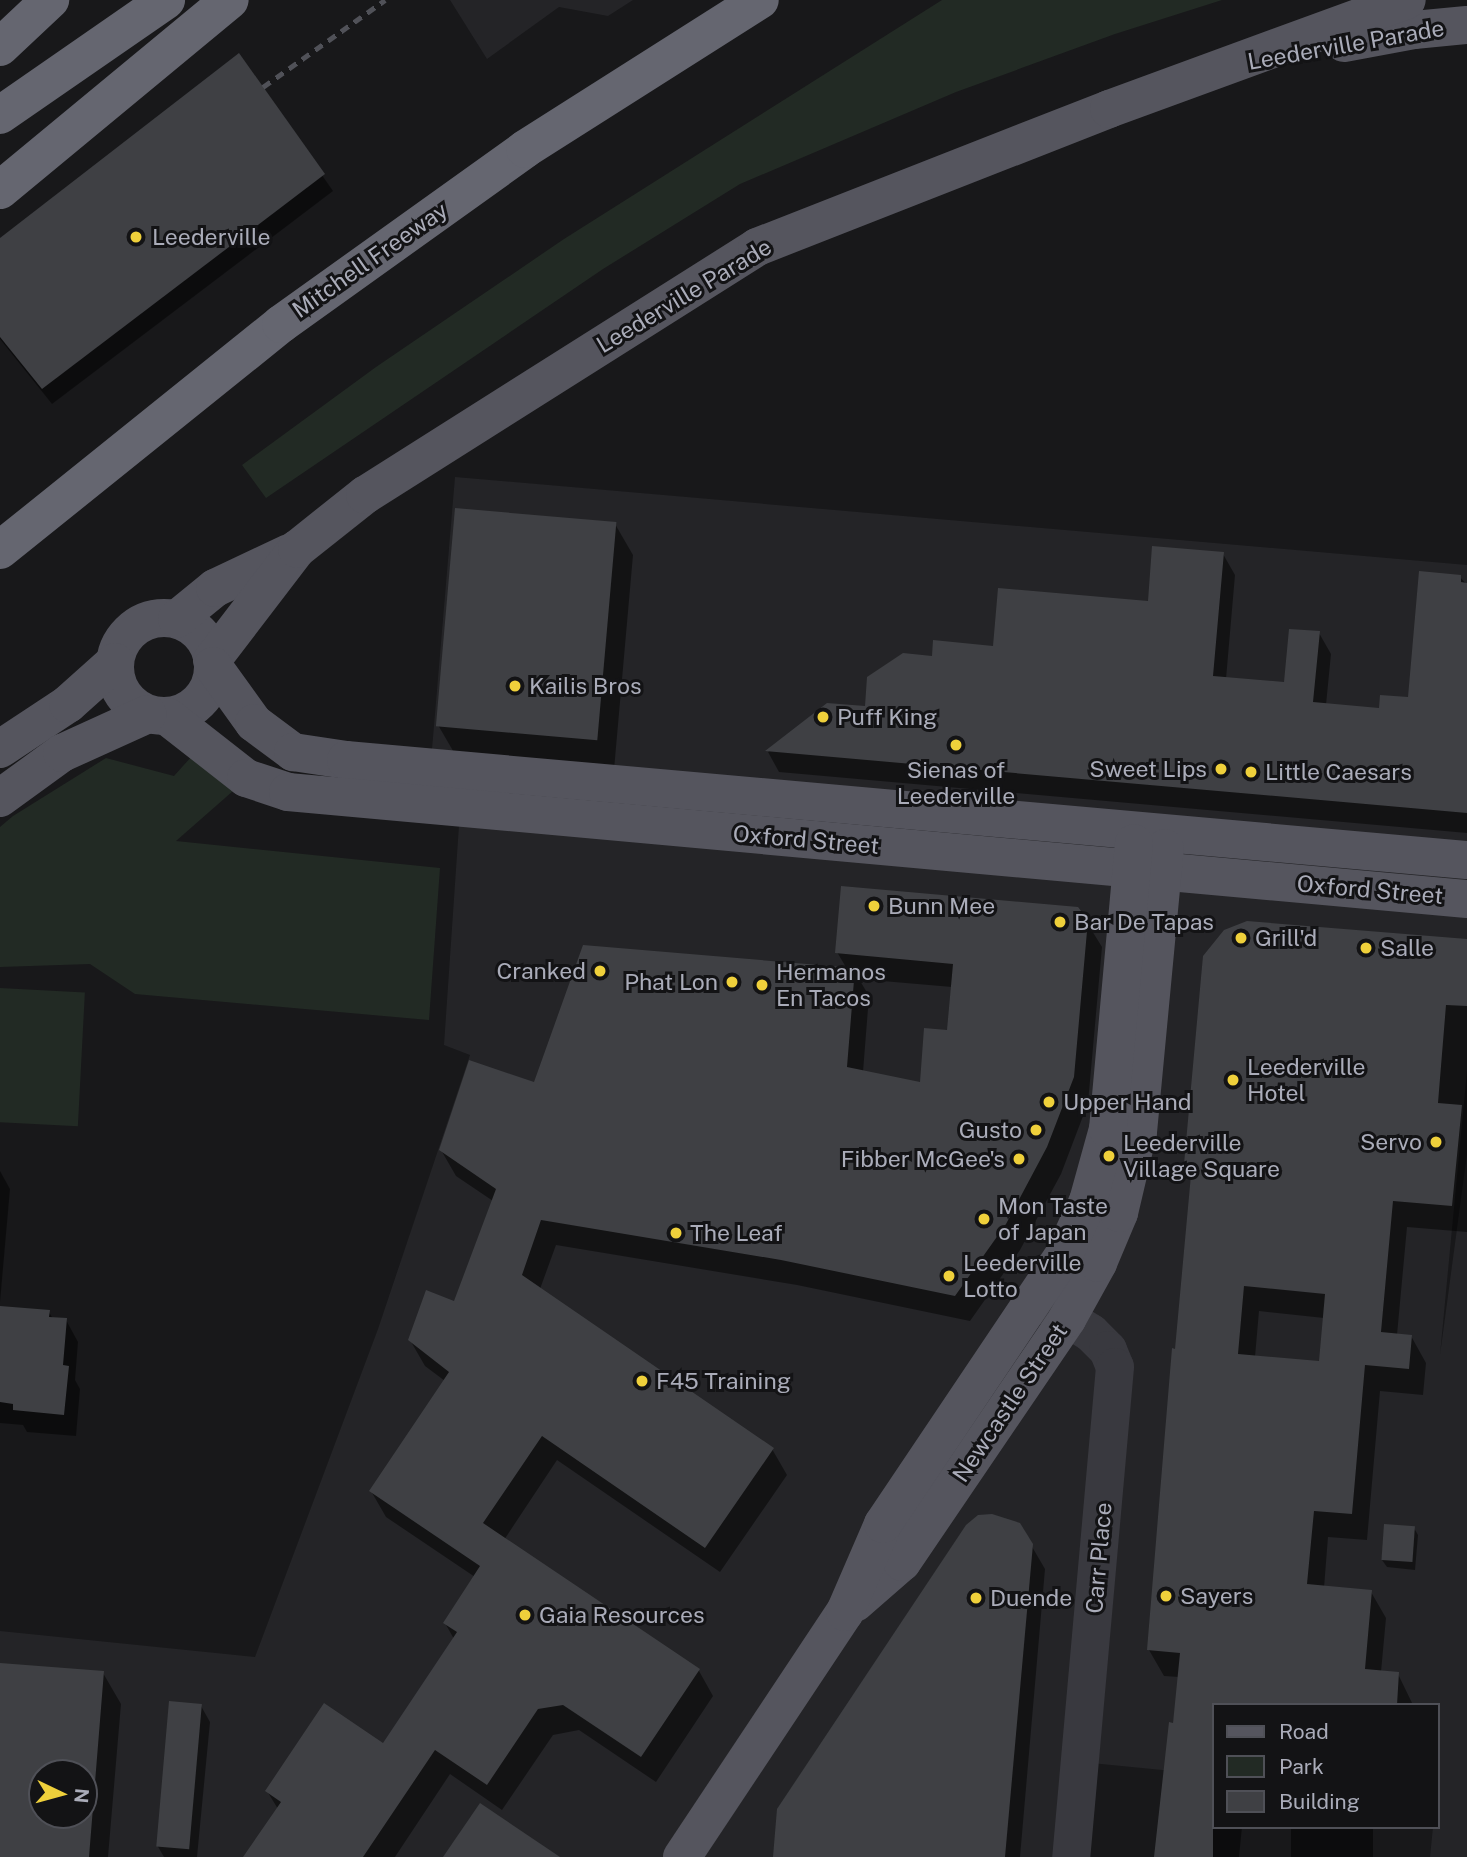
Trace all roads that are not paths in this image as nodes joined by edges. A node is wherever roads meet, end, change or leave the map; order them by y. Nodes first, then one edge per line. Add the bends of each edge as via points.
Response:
1 (50, 0) edge
2 (166, 0) edge
3 (230, 0) edge
4 (760, 0) edge
5 (1407, 0) edge
6 (1467, 25) edge
7 (0, 47) edge
8 (1225, 67) junction
9 (0, 115) edge
10 (0, 190) edge
11 (297, 549) junction
12 (0, 550) edge
13 (177, 619) junction
14 (115, 662) junction
15 (213, 663) junction
16 (158, 715) junction
17 (0, 749) edge
18 (0, 798) edge
19 (1151, 831) junction
20 (1467, 860) edge
21 (1147, 870) junction
22 (1467, 899) edge
23 (1035, 1298) junction
24 (1067, 1318) junction
25 (845, 1612) junction
26 (682, 1857) edge
27 (1072, 1857) edge

1 - 7 highway
2 - 9 highway
3 - 10 highway
4 - 12 highway, Mitchell Freeway via 525,149 281,324
5 - 8 main road, Leederville Parade
6 - 8 main road, Leederville Parade via 1414,30
8 - 11 main road, Leederville Parade via 757,247 365,495
11 - 13 main road, Leederville Parade via 215,588
11 - 15 main road, Leederville Parade
13 - 14 main road via 149,620 136,626 125,636
13 - 15 main road via 201,635
14 - 16 main road via 122,694 133,706
14 - 17 main road via 68,704
15 - 16 main road via 211,680 195,706
15 - 19 main road, Oxford Street via 254,723 293,752
16 - 18 main road via 62,754
16 - 21 main road, Oxford Street via 246,778 288,792
19 - 20 main road, Oxford Street
19 - 21 main road, Newcastle Street
21 - 22 main road, Oxford Street
21 - 23 main road, Newcastle Street via 1108,1129 1088,1201 1064,1255
21 - 24 main road, Newcastle Street via 1138,1132 1118,1213 1098,1263
23 - 24 street, Carr Place
23 - 25 main road, Newcastle Street via 883,1524
24 - 25 main road, Newcastle Street via 902,1562
24 - 27 street, Carr Place via 1108,1350 1115,1367
25 - 26 main road, Newcastle Street

